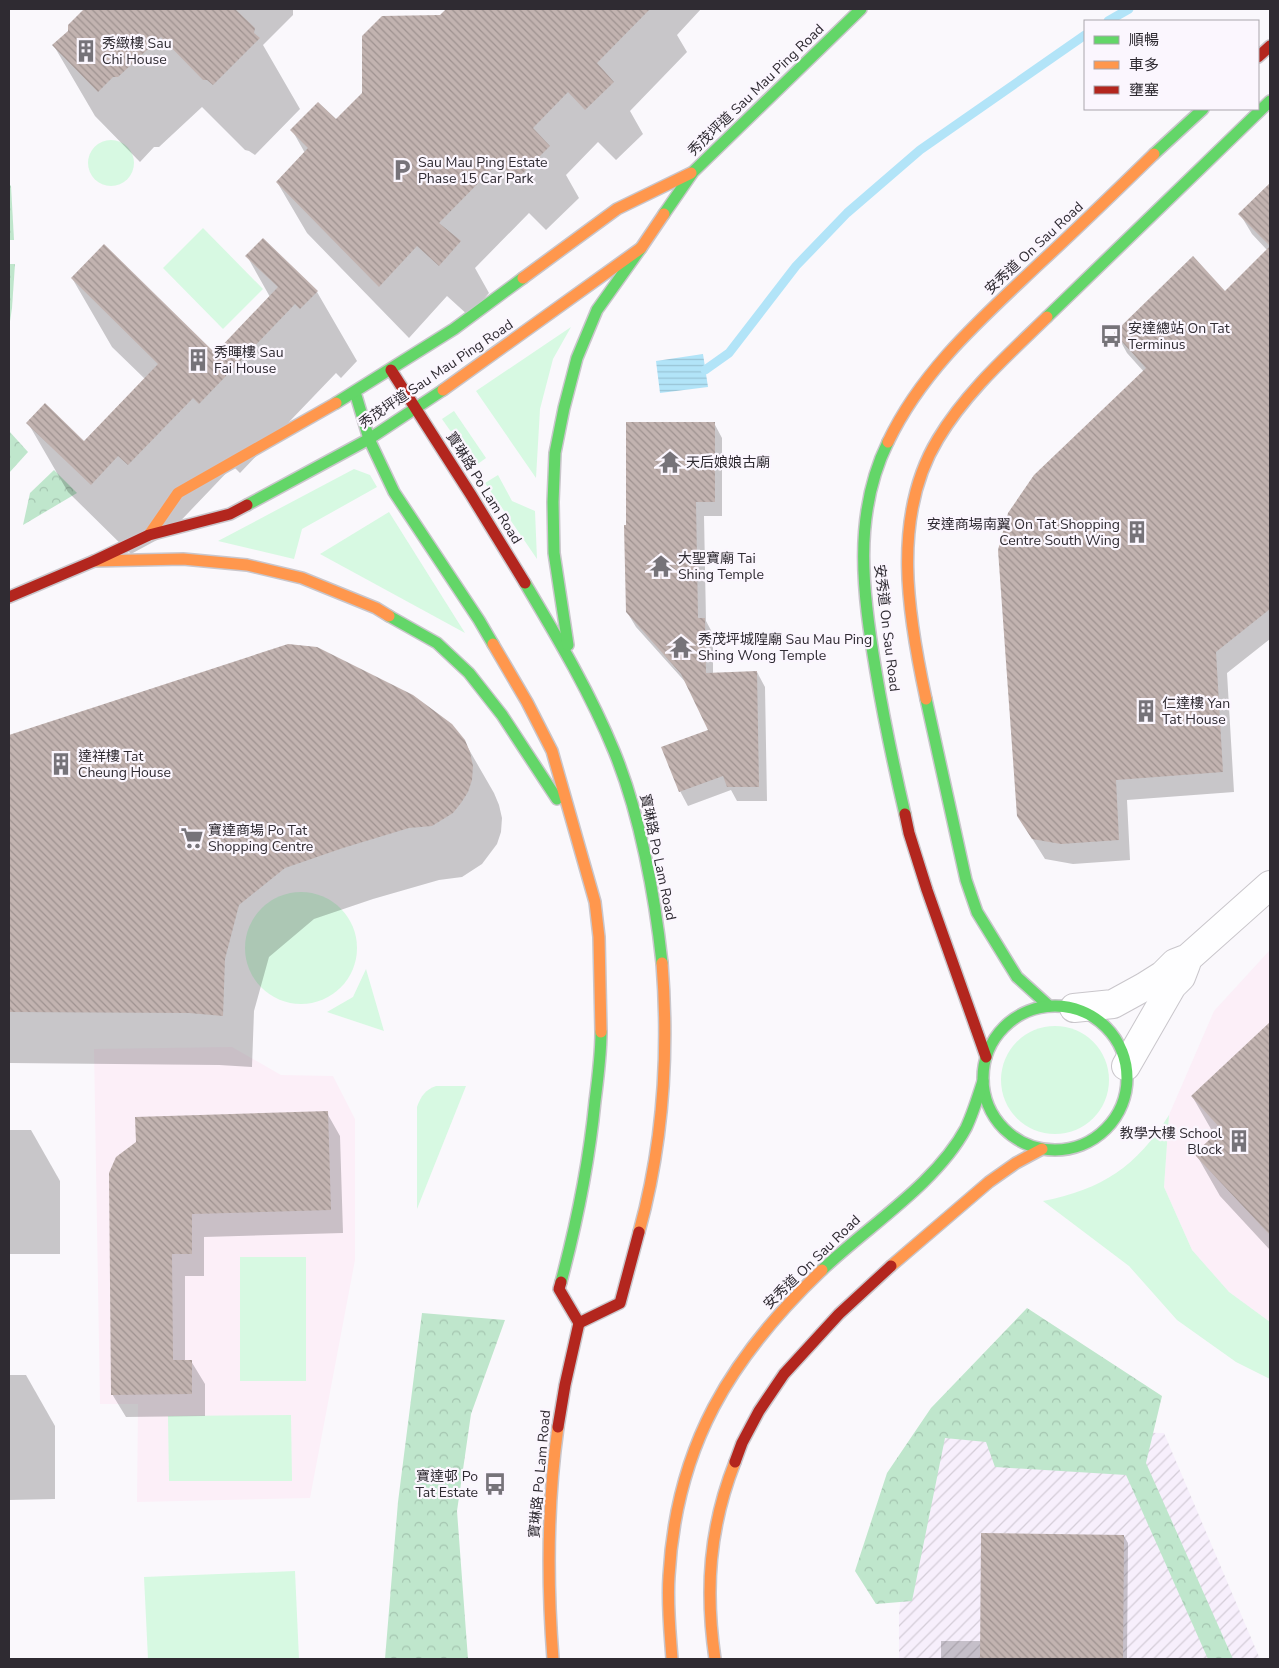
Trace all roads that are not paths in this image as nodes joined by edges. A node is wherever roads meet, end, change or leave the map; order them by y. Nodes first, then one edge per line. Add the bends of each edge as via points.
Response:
1 (861, 9) edge
2 (1270, 46) edge
3 (1259, 56) edge
4 (1270, 102) edge
5 (1202, 110) edge
6 (693, 172) junction
7 (641, 248) junction
8 (390, 370) junction
9 (356, 392) junction
10 (416, 409) junction
11 (369, 439) junction
12 (149, 535) junction
13 (94, 561) junction
14 (9, 597) edge
15 (570, 662) junction
16 (575, 827) junction
17 (1270, 885) edge
18 (1188, 958) junction
19 (1062, 1007) junction
20 (986, 1057) junction
21 (1126, 1066) junction
22 (983, 1081) junction
23 (1042, 1149) junction
24 (579, 1323) junction
25 (553, 1659) edge
26 (672, 1659) edge
27 (715, 1659) edge

1 - 6 main road, 秀茂坪道 Sau Mau Ping Road
2 - 3 main road
4 - 19 main road, 安秀道 On Sau Road via 995,367 957,412 931,451 912,505 907,573 912,631 966,880 977,912 1017,977
5 - 20 main road, 安秀道 On Sau Road via 958,341 905,409 887,444 871,488 863,548 865,592 891,749 908,830
6 - 7 main road, 秀茂坪道 Sau Mau Ping Road
6 - 8 main road, 秀茂坪道 Sau Mau Ping Road via 617,209 454,329
7 - 10 main road, 秀茂坪道 Sau Mau Ping Road
7 - 15 main road via 597,310 577,358 555,454 554,553
8 - 9 main road, 秀茂坪道 Sau Mau Ping Road
8 - 10 main road, 寶琳路 Po Lam Road
9 - 11 main road
9 - 12 main road, 秀茂坪道 Sau Mau Ping Road via 178,493
10 - 11 main road, 秀茂坪道 Sau Mau Ping Road
10 - 15 main road, 寶琳路 Po Lam Road via 500,541
11 - 12 main road, 秀茂坪道 Sau Mau Ping Road via 230,514
11 - 16 main road via 394,492 479,620 527,702 552,751
12 - 13 main road, 秀茂坪道 Sau Mau Ping Road
13 - 14 main road, 秀茂坪道 Sau Mau Ping Road
13 - 16 main road via 184,559 246,565 302,578 376,608 437,643 469,673 502,715
15 - 24 main road, 寶琳路 Po Lam Road via 614,752 634,809 659,932 665,1050 652,1177 620,1303
16 - 24 main road via 597,917 601,1050 590,1152 559,1289
17 - 18 street
18 - 19 street via 1175,963 1144,988 1112,1004
18 - 21 street via 1181,976
19 - 20 main road via 1029,1011 1010,1022
19 - 21 main road via 1092,1016 1108,1029 1120,1046
20 - 22 main road
21 - 23 main road via 1126,1094 1120,1110 1108,1126 1075,1148
22 - 23 main road via 988,1105 1001,1125 1020,1141
22 - 26 main road, 安秀道 On Sau Road via 963,1133 947,1156 784,1308 747,1352 720,1395 698,1438 674,1520 667,1594
23 - 27 main road via 1015,1163 973,1196 871,1284 815,1337 779,1379 750,1425 728,1476 715,1528 708,1583
24 - 25 main road, 寶琳路 Po Lam Road via 567,1369 550,1487 548,1578

